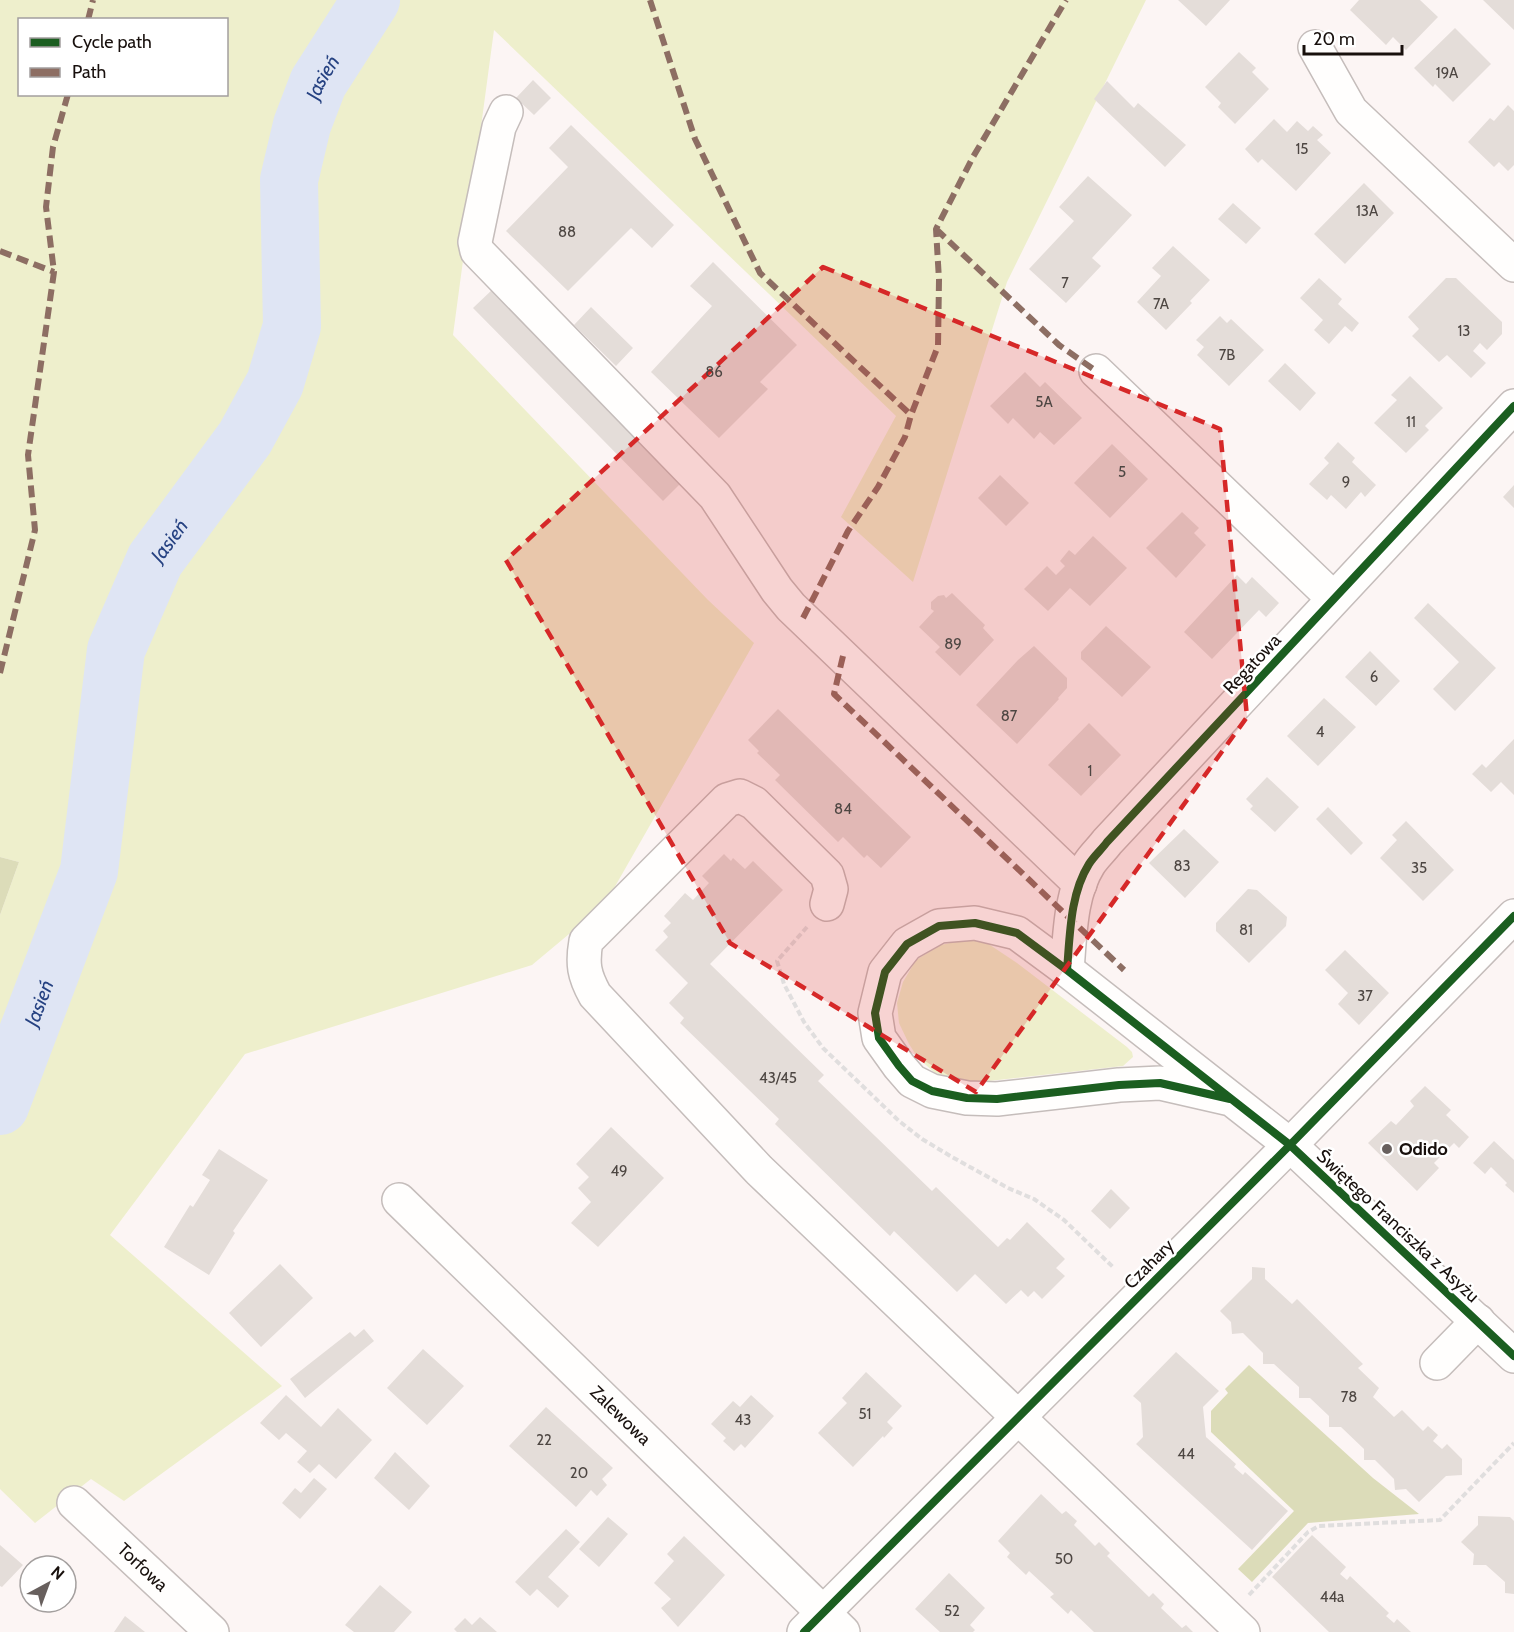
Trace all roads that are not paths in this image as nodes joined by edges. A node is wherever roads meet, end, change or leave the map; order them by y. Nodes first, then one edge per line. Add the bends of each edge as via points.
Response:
1 (1315, 47) dead end
2 (506, 112) dead end
3 (1514, 265) edge
4 (1096, 371) dead end
5 (1514, 406) edge
6 (1333, 598) junction
7 (1080, 884) junction
8 (828, 904) dead end
9 (1514, 916) edge
10 (1067, 970) junction
11 (1230, 1099) junction
12 (1290, 1145) junction
13 (399, 1200) dead end
14 (1478, 1321) junction
15 (1514, 1356) edge
16 (1437, 1363) dead end
17 (1018, 1416) junction
18 (74, 1503) dead end
19 (1236, 1624) edge
20 (823, 1626) edge
21 (212, 1632) edge

1 - 3 street via 1351,111
2 - 7 street via 499,127 475,242 477,251 715,496 791,607
4 - 6 street
5 - 6 street, Regatowa
6 - 7 street, Regatowa via 1107,842
7 - 10 street, Regatowa
8 - 17 street via 828,875 754,803 740,796 728,800 586,941 584,971 595,995 759,1170
9 - 12 street, Czahary
10 - 11 street, Świętego Franciszka z Asyżu
10 - 11 street, Świętego Franciszka z Asyżu via 1017,933 975,923 939,926 907,944 885,972 875,1012 879,1038 912,1081 932,1091 967,1098 998,1099 1160,1083
11 - 12 street, Świętego Franciszka z Asyżu
12 - 14 street, Świętego Franciszka z Asyżu
12 - 17 street, Czahary
13 - 20 street, Zalewowa
14 - 15 street, Świętego Franciszka z Asyżu
14 - 16 street
17 - 19 street
17 - 20 street, Czahary
18 - 21 street, Torfowa

